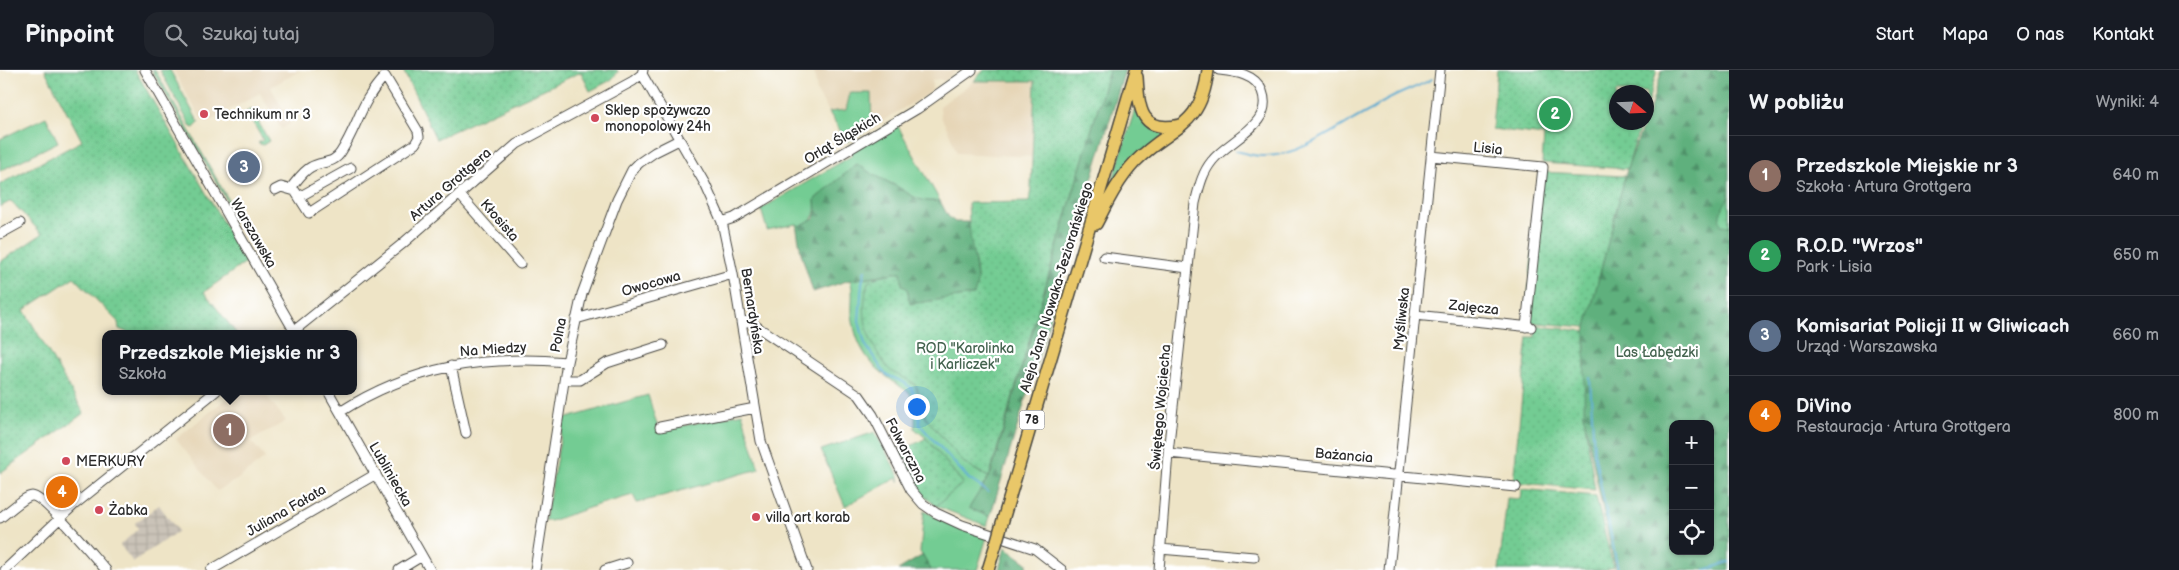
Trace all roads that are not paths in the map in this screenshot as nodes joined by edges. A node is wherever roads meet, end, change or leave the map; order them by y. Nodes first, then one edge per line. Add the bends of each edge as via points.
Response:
1 (145, 70) edge
2 (972, 70) edge
3 (1137, 70) edge
4 (1208, 70) edge
5 (1220, 70) edge
6 (1440, 70) edge
7 (642, 72) edge
8 (1182, 125) junction
9 (679, 140) junction
10 (1431, 156) junction
11 (351, 168) dead end
12 (290, 189) junction
13 (275, 190) dead end
14 (460, 194) junction
15 (299, 197) junction
16 (722, 222) junction
17 (20, 223) dead end
18 (0, 234) edge
19 (1085, 244) junction
20 (1104, 257) dead end
21 (520, 264) dead end
22 (1188, 268) junction
23 (734, 274) junction
24 (1415, 315) junction
25 (576, 319) junction
26 (741, 321) junction
27 (1528, 327) joint
28 (291, 330) edge
29 (297, 330) edge
30 (663, 345) dead end
31 (567, 362) junction
32 (451, 366) junction
33 (565, 380) junction
34 (211, 395) edge
35 (330, 395) edge
36 (755, 408) junction
37 (340, 412) junction
38 (660, 427) dead end
39 (466, 433) dead end
40 (1168, 453) junction
41 (376, 474) junction
42 (1399, 474) junction
43 (1516, 487) dead end
44 (0, 518) edge
45 (59, 519) junction
46 (1160, 549) junction
47 (422, 556) junction
48 (1254, 557) dead end
49 (627, 563) dead end
50 (5, 570) edge
51 (106, 570) edge
52 (211, 570) edge
53 (399, 570) edge
54 (430, 570) edge
55 (535, 570) edge
56 (605, 570) edge
57 (807, 570) edge
58 (988, 570) edge
59 (1062, 570) edge
60 (1159, 570) edge
61 (1389, 570) edge

1 - 28 street, Warszawska
2 - 16 street, Orląt Śląskich via 917,109 734,218
3 - 8 main road via 1138,101 1148,122 1165,128
3 - 19 main road, Aleja Jana Nowaka-Jeziorańskiego / 78
4 - 8 main road via 1203,100
5 - 22 street, Świętego Wojciecha via 1241,74 1258,84 1264,100 1263,110 1252,128 1218,154 1203,176 1195,203
6 - 10 street, Myśliwska
7 - 9 street, Bernardyńska
7 - 14 street, Artura Grottgera via 633,81 517,144
8 - 19 main road via 1143,154 1128,171
9 - 16 street, Bernardyńska
9 - 25 street, Polna via 639,163 626,179 595,256
10 - 24 street, Myśliwska
10 - 27 street, Lisia via 1542,168
11 - 15 street
12 - 13 street
12 - 15 street
12 - 15 street via 310,167 332,161 341,153 365,100 385,76 418,131 415,144 309,213
14 - 21 street, Kłosista
14 - 29 street, Artura Grottgera
16 - 23 street, Bernardyńska
17 - 18 street
19 - 58 main road, Aleja Jana Nowaka-Jeziorańskiego / 78, bridge
20 - 22 street
22 - 40 street, Świętego Wojciecha
23 - 25 street, Owocowa
23 - 26 street, Bernardyńska
24 - 27 street, Zajęcza
24 - 42 street, Myśliwska
25 - 31 street, Polna
26 - 36 street, Bernardyńska
26 - 59 street, Folwarczna via 750,322 859,395 873,415 911,490 924,504 962,525 1035,550
30 - 33 street via 607,363 580,380
31 - 32 street, Na Miedzy via 490,360
31 - 33 street, Polna
32 - 37 street, Na Miedzy via 390,385
32 - 39 street, Na Miedzy
33 - 55 street, Polna
34 - 45 street
35 - 37 street, Lubliniecka
36 - 38 street
36 - 57 street, Bernardyńska via 761,441
37 - 41 street, Lubliniecka
40 - 42 street, Bażancia
40 - 46 street, Świętego Wojciecha
41 - 47 street, Lubliniecka
41 - 52 street, Juliana Fałata
42 - 43 street, Bażancia
42 - 61 street, Myśliwska
44 - 45 street via 33,496 49,506
45 - 50 street
45 - 51 street
46 - 48 street
46 - 60 street, Świętego Wojciecha
47 - 53 street
47 - 54 street, Lubliniecka
49 - 56 street

